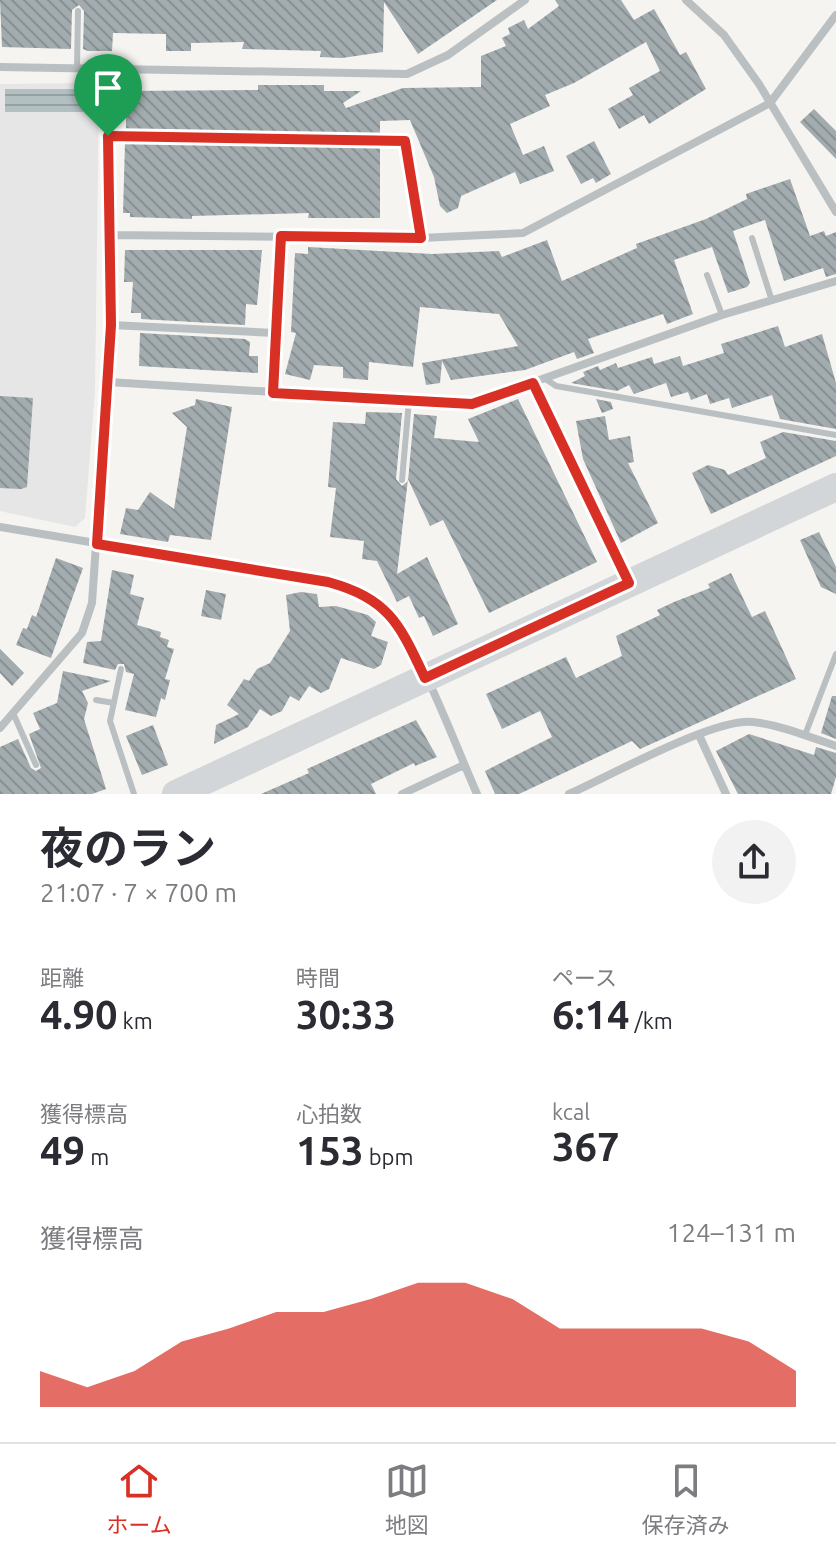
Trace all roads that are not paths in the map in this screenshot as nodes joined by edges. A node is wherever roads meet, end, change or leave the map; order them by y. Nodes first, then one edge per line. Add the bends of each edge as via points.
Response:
1 (525, 0) edge
2 (686, 0) edge
3 (78, 11) dead end
4 (836, 15) edge
5 (0, 67) edge
6 (77, 68) junction
7 (108, 68) junction
8 (770, 103) junction
9 (108, 136) junction
10 (836, 212) edge
11 (110, 235) junction
12 (281, 236) junction
13 (421, 238) junction
14 (752, 238) dead end
15 (707, 275) dead end
16 (836, 281) edge
17 (772, 301) junction
18 (722, 315) junction
19 (111, 325) junction
20 (275, 333) junction
21 (544, 378) junction
22 (108, 382) junction
23 (533, 383) junction
24 (273, 393) junction
25 (409, 400) junction
26 (836, 435) edge
27 (402, 480) dead end
28 (836, 487) edge
29 (0, 527) edge
30 (97, 544) junction
31 (629, 583) junction
32 (836, 654) edge
33 (121, 669) dead end
34 (425, 678) junction
35 (96, 700) dead end
36 (114, 703) junction
37 (13, 713) junction
38 (0, 728) edge
39 (699, 735) junction
40 (805, 735) junction
41 (836, 746) edge
42 (36, 765) dead end
43 (464, 765) junction
44 (134, 794) edge
45 (176, 794) edge
46 (402, 794) edge
47 (477, 794) edge
48 (569, 794) edge
49 (726, 794) edge

1 - 7 street via 448,55 407,74
2 - 8 street via 724,35
3 - 6 lane
4 - 8 street
5 - 6 street
6 - 7 street
7 - 9 street
8 - 10 street
8 - 13 street via 523,233
9 - 11 street
9 - 13 street via 405,141
11 - 12 street
11 - 19 street
12 - 13 street
12 - 20 street
14 - 17 lane
15 - 18 lane
16 - 17 street
17 - 18 street
18 - 21 street
19 - 20 street
19 - 22 street
20 - 24 street
21 - 23 street
21 - 26 lane via 556,386
22 - 24 street
22 - 30 street
23 - 25 street via 472,404
23 - 31 street
24 - 25 street
25 - 27 lane
28 - 31 street
29 - 30 street
30 - 34 street via 360,590 384,606
30 - 37 street via 92,603 82,633
31 - 34 street
32 - 40 lane
33 - 36 lane
34 - 43 street
34 - 45 street
35 - 36 lane
36 - 44 lane via 110,721
37 - 38 street
37 - 42 lane
39 - 40 street via 750,722
39 - 48 street
39 - 49 street
40 - 41 street
43 - 46 street
43 - 47 street

